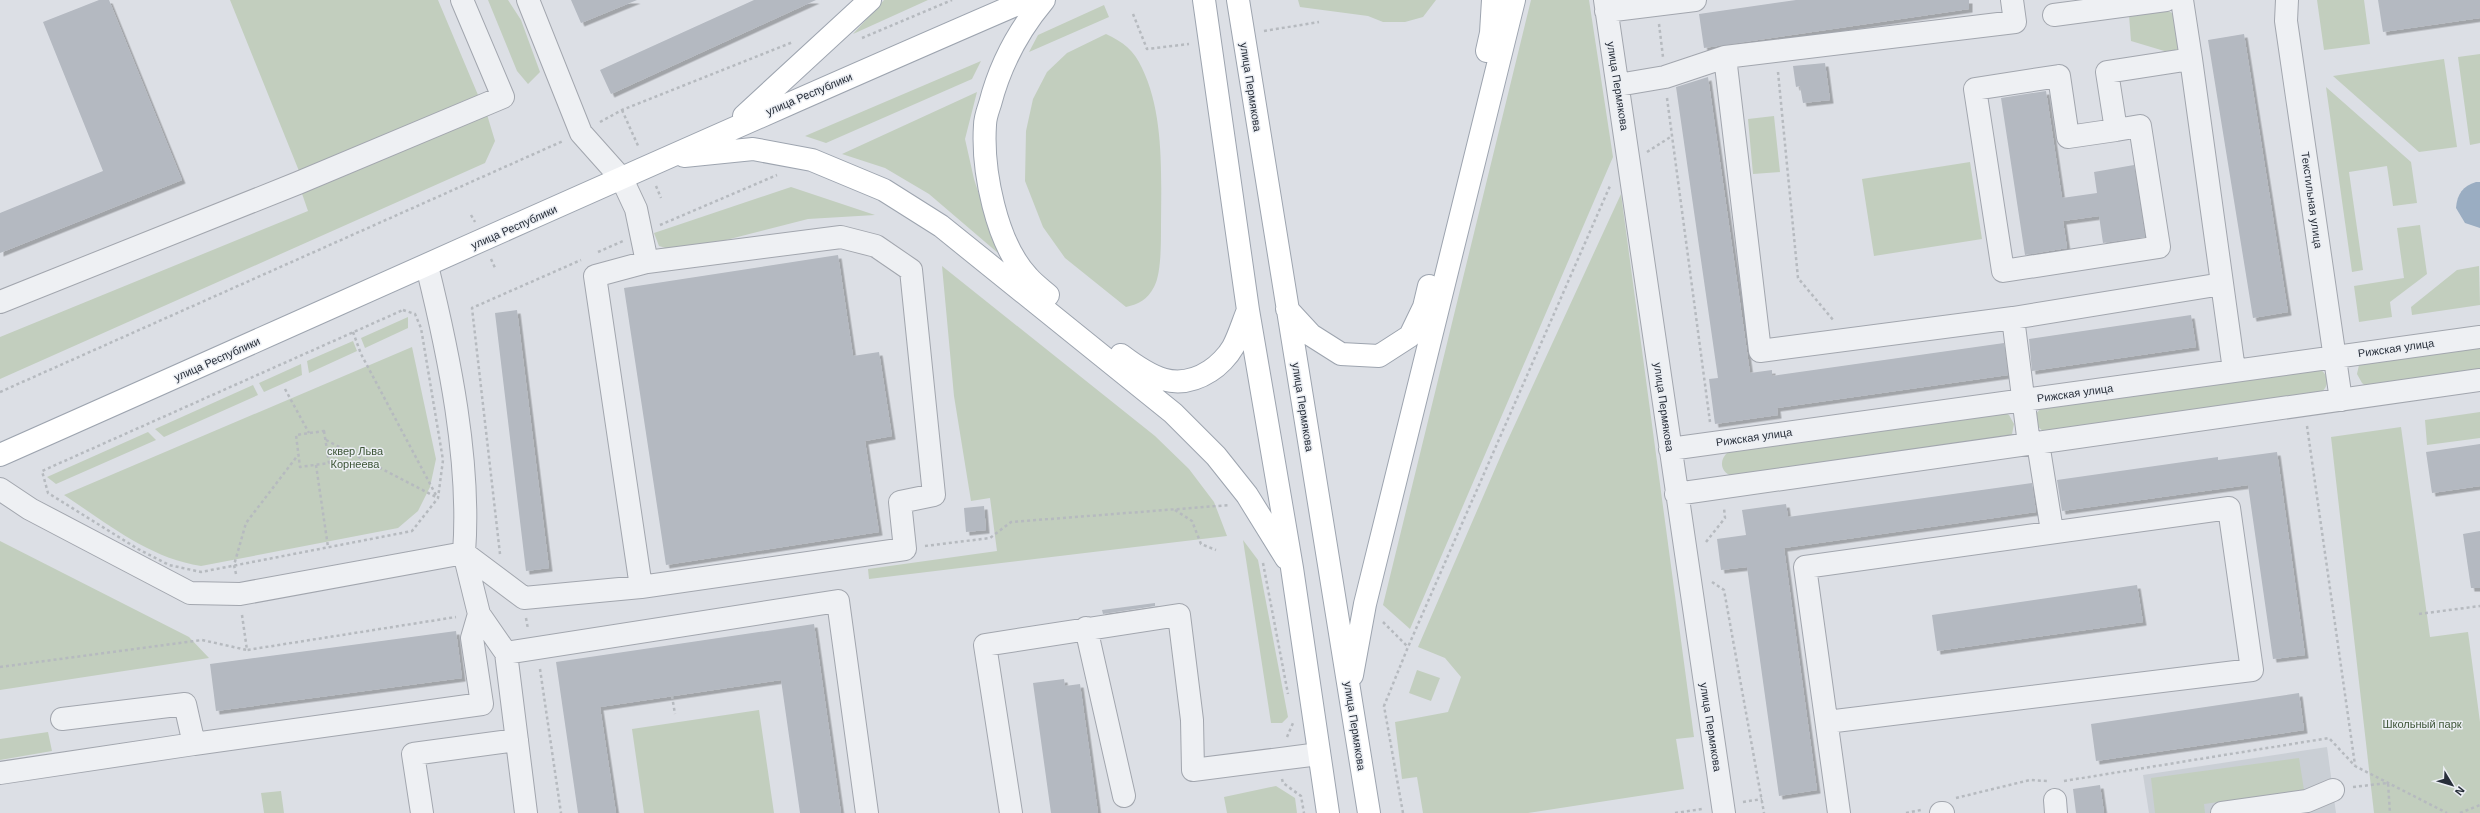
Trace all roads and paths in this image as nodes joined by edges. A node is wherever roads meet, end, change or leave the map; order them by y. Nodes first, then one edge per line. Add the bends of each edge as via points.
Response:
1 (462, 0) edge
2 (528, 0) edge
3 (870, 0) edge
4 (952, 0) edge
5 (1027, 0) edge
6 (1044, 0) edge
7 (1204, 0) edge
8 (1238, 0) edge
9 (1493, 0) edge
10 (1514, 0) edge
11 (1695, 0) edge
12 (2012, 0) edge
13 (2166, 0) edge
14 (2182, 0) edge
15 (2287, 0) edge
16 (1665, 4) junction
17 (1606, 5) edge
18 (1133, 14) dead end
19 (2054, 15) dead end
20 (1319, 22) dead end
21 (1263, 31) dead end
22 (855, 40) dead end
23 (794, 41) dead end
24 (1190, 44) dead end
25 (1776, 51) junction
26 (1725, 57) junction
27 (2192, 59) junction
28 (1665, 77) junction
29 (1618, 85) junction
30 (730, 128) junction
31 (2116, 130) junction
32 (581, 133) junction
33 (1672, 136) junction
34 (669, 157) junction
35 (1630, 162) junction
36 (622, 179) junction
37 (1611, 185) dead end
38 (647, 262) junction
39 (427, 266) junction
40 (2222, 284) junction
41 (0, 302) edge
42 (472, 308) dead end
43 (1287, 309) junction
44 (1248, 310) junction
45 (2012, 318) junction
46 (1837, 324) dead end
47 (353, 332) junction
48 (2480, 337) edge
49 (2335, 357) junction
50 (2234, 370) junction
51 (2480, 380) edge
52 (285, 389) dead end
53 (0, 392) edge
54 (2022, 400) junction
55 (2341, 400) junction
56 (2304, 405) junction
57 (309, 433) junction
58 (326, 440) junction
59 (1712, 443) junction
60 (2033, 444) junction
61 (1670, 449) junction
62 (0, 455) edge
63 (298, 455) junction
64 (316, 465) junction
65 (1722, 488) junction
66 (0, 489) edge
67 (1676, 494) junction
68 (438, 498) junction
69 (1223, 500) dead end
70 (1228, 506) junction
71 (1175, 510) junction
72 (1232, 513) dead end
73 (2052, 531) junction
74 (328, 547) junction
75 (905, 549) junction
76 (1216, 550) dead end
77 (1706, 550) dead end
78 (464, 553) junction
79 (1262, 558) dead end
80 (234, 565) junction
81 (1292, 568) junction
82 (1710, 581) dead end
83 (503, 582) junction
84 (641, 587) junction
85 (240, 594) junction
86 (2480, 606) edge
87 (479, 614) junction
88 (2419, 614) dead end
89 (1086, 628) junction
90 (247, 650) junction
91 (506, 653) junction
92 (539, 664) dead end
93 (0, 667) edge
94 (1349, 690) junction
95 (672, 696) dead end
96 (1289, 700) dead end
97 (675, 714) dead end
98 (1292, 715) dead end
99 (62, 719) dead end
100 (1827, 722) junction
101 (517, 740) junction
102 (194, 744) junction
103 (1319, 754) junction
104 (1277, 760) junction
105 (2355, 766) junction
106 (0, 773) edge
107 (2388, 783) junction
108 (2333, 790) joint
109 (2055, 794) edge
110 (1124, 796) dead end
111 (2480, 805) edge
112 (2308, 807) edge
113 (1939, 809) edge
114 (422, 813) edge
115 (526, 813) edge
116 (561, 813) edge
117 (867, 813) edge
118 (1011, 813) edge
119 (1304, 813) edge
120 (1328, 813) edge
121 (1369, 813) edge
122 (1403, 813) edge
123 (1724, 813) edge
124 (1764, 813) edge
125 (1839, 813) edge
126 (1906, 813) edge
127 (2222, 813) edge
128 (2390, 813) edge
129 (2447, 813) edge
130 (2460, 813) edge

1 - 41 street via 503,97 298,183
2 - 32 street
3 - 30 main road
4 - 22 path
5 - 30 main road, улица Республики
6 - 44 main road via 1026,21 996,77 985,124 988,178 1001,228 1027,277 1135,366 1159,379 1180,383 1199,378 1216,367 1233,348
7 - 44 main road
8 - 43 main road, улица Пермякова
9 - 43 main road via 1491,33 1476,97 1424,307 1410,336 1379,356 1341,354 1311,335
10 - 94 main road via 1365,604
11 - 16 street
12 - 25 street via 2015,22
13 - 19 street
14 - 27 street
15 - 49 street, Текстильная улица via 2286,21
16 - 17 street
16 - 28 path via 1658,17
17 - 29 street, улица Пермякова
18 - 24 path via 1147,49
20 - 21 path
23 - 32 path via 622,110
25 - 26 street
25 - 46 path via 1798,278
26 - 28 street
26 - 45 street via 1760,351
27 - 31 street via 2107,72
27 - 40 street
28 - 29 street
28 - 33 path
29 - 35 street, улица Пермякова
30 - 34 main road, улица Республики
31 - 31 street via 2068,137 2059,76 1975,89 2003,271 2159,247 2140,126
32 - 36 street
32 - 53 path
33 - 35 path
33 - 59 path
34 - 36 main road, улица Республики
34 - 81 main road via 752,150 812,160 884,190 941,226 1173,413 1216,456 1247,495
35 - 61 street, улица Пермякова
36 - 38 street via 636,209
36 - 39 main road, улица Республики
37 - 122 path via 1384,706
38 - 75 street via 841,238 876,246 911,270 934,495 900,502
38 - 84 street via 595,276
39 - 62 main road, улица Республики
39 - 78 street via 440,320 462,454 465,503
40 - 45 street
40 - 50 street
42 - 83 path
43 - 94 main road, улица Пермякова
44 - 81 main road
45 - 54 street
47 - 68 path via 361,354
47 - 68 path via 403,310 415,314 421,328 443,460
47 - 80 path via 42,471 48,493 169,565 201,572
48 - 49 street, Рижская улица
49 - 50 street, Рижская улица
49 - 55 street, Текстильная улица
50 - 54 street, Рижская улица
51 - 55 street
52 - 57 path
54 - 59 street, Рижская улица
54 - 60 street
55 - 56 street
56 - 60 street
56 - 105 path
57 - 58 path via 324,431
57 - 63 path via 296,435
58 - 64 path via 329,463
58 - 68 path
59 - 61 street, Рижская улица
60 - 65 street
60 - 73 street
61 - 67 street, улица Пермякова
63 - 64 path via 300,467
63 - 80 path via 246,523
64 - 74 path
65 - 67 street
65 - 77 path via 1725,518 1705,542
66 - 85 street via 30,509 190,593
67 - 123 street, улица Пермякова
68 - 74 path via 412,532
69 - 70 path
70 - 71 path
70 - 72 path
71 - 75 path via 1011,522 990,538
71 - 76 path via 1192,521 1201,544
73 - 100 street via 1805,567
73 - 100 street via 2229,508 2252,670
74 - 80 path
75 - 84 street
78 - 83 street
78 - 85 street
78 - 87 street
79 - 96 path
80 - 85 path
81 - 103 main road
82 - 124 path via 1724,590
83 - 84 street via 524,598
85 - 90 path
86 - 88 path
87 - 90 path
87 - 91 street
87 - 102 street via 472,638 482,704
89 - 104 street via 1179,615 1192,720 1192,770
89 - 110 street
89 - 118 street via 985,644
90 - 93 path via 202,640
91 - 101 street
91 - 117 street via 838,601
92 - 116 path
94 - 121 main road, улица Пермякова
95 - 97 path
98 - 104 path via 1293,723
99 - 102 street via 184,704
100 - 125 street
101 - 114 street via 413,754
101 - 115 street
102 - 106 street
103 - 104 street
103 - 120 main road
104 - 119 path via 1283,783 1301,796
105 - 107 path
105 - 109 path via 2329,738 2077,780
107 - 108 path
107 - 128 path
107 - 129 path
108 - 112 street
109 - 113 path via 2030,780
111 - 130 path
112 - 127 street
113 - 126 path

